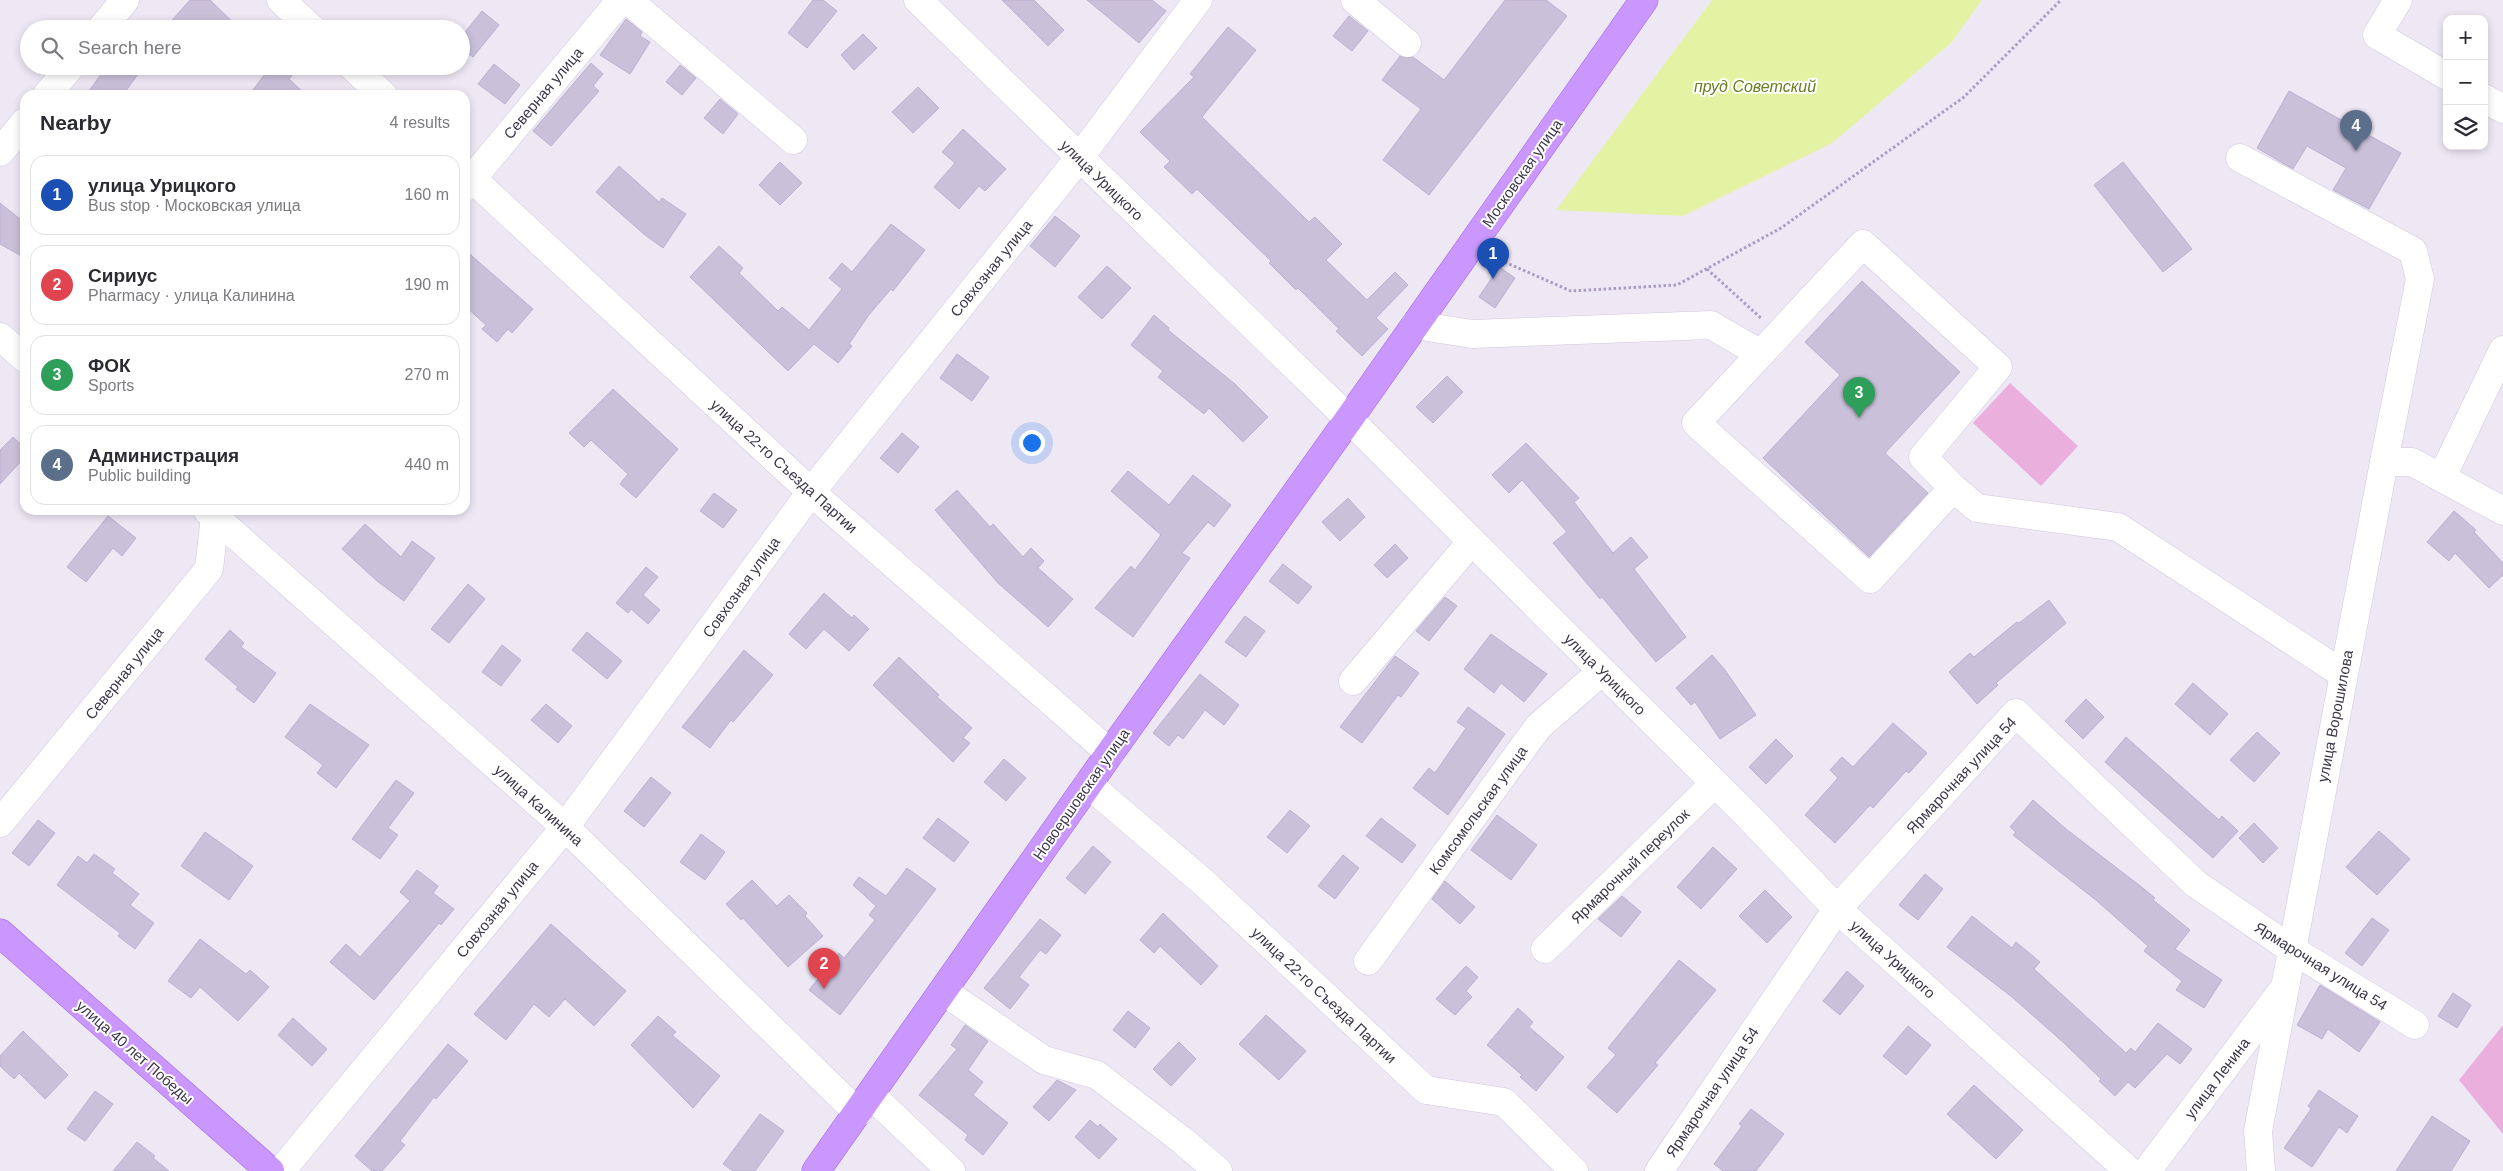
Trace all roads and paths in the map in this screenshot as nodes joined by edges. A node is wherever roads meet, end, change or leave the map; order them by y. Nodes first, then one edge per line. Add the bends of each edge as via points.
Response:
1 (125, 0) edge
2 (281, 0) edge
3 (621, 0) edge
4 (628, 0) edge
5 (918, 0) edge
6 (1198, 0) edge
7 (1355, 0) edge
8 (1644, 0) edge
9 (2061, 0) edge
10 (2398, 0) edge
11 (108, 20) edge
12 (302, 20) edge
13 (1407, 44) dead end
14 (2443, 74) edge
15 (63, 75) edge
16 (362, 75) edge
17 (51, 90) edge
18 (378, 90) edge
19 (2488, 100) edge
20 (2503, 109) edge
21 (20, 128) edge
22 (793, 140) dead end
23 (0, 152) edge
24 (1079, 158) junction
25 (2240, 158) dead end
26 (470, 176) edge
27 (470, 182) edge
28 (1472, 245) junction
29 (1707, 269) junction
30 (1415, 325) junction
31 (0, 338) edge
32 (1770, 344) junction
33 (2503, 350) edge
34 (20, 354) edge
35 (1349, 419) junction
36 (2384, 462) junction
37 (2442, 477) junction
38 (1953, 488) junction
39 (812, 492) junction
40 (2503, 511) edge
41 (214, 515) edge
42 (217, 515) edge
43 (1472, 541) junction
44 (1602, 671) junction
45 (2343, 674) junction
46 (1353, 681) dead end
47 (1110, 753) junction
48 (1714, 783) junction
49 (1088, 784) junction
50 (0, 823) edge
51 (565, 827) junction
52 (1836, 909) junction
53 (0, 933) edge
54 (1545, 949) dead end
55 (2291, 949) junction
56 (1368, 961) dead end
57 (2286, 986) junction
58 (943, 991) junction
59 (2415, 1025) dead end
60 (865, 1104) junction
61 (270, 1171) edge
62 (281, 1171) edge
63 (816, 1171) edge
64 (951, 1171) edge
65 (1218, 1171) edge
66 (1574, 1171) edge
67 (1658, 1171) edge
68 (2129, 1171) edge
69 (2147, 1171) edge
70 (2261, 1171) edge

1 - 11 street
2 - 12 street
3 - 26 street, Северная улица
4 - 22 street
5 - 24 street, улица Урицкого
6 - 24 street, Совхозная улица
7 - 13 street
8 - 28 main road, Московская улица
9 - 29 path via 1964,97 1781,228
10 - 14 street via 2377,35
15 - 17 street
16 - 18 street
19 - 20 street
21 - 23 street
24 - 35 street, улица Урицкого
24 - 39 street, Совхозная улица
25 - 36 street, улица Ворошилова via 2413,252 2420,279
27 - 39 street, улица 22-го Съезда Партии
28 - 29 path via 1571,291 1678,285
28 - 30 main road, Московская улица
29 - 32 path
30 - 32 street via 1472,334 1711,325
30 - 35 main road, Московская улица
31 - 34 street
32 - 38 street via 1696,423 1870,579
32 - 38 street via 1863,244 1998,367 1923,457
33 - 37 street
35 - 43 street, улица Урицкого
35 - 47 main road, Новоершовская улица
36 - 37 street via 2412,462
36 - 45 street, улица Ворошилова
37 - 40 street
38 - 45 street via 1977,508 2118,527
39 - 47 street, улица 22-го Съезда Партии
39 - 51 street, Совхозная улица
41 - 50 street, Северная улица via 209,568
42 - 51 street, улица Калинина
43 - 44 street, улица Урицкого
43 - 46 street
44 - 48 street, улица Урицкого
44 - 56 street, Комсомольская улица via 1538,727
45 - 55 street, улица Ворошилова
47 - 49 main road, Новоершовская улица
48 - 52 street, улица Урицкого
48 - 54 street, Ярмарочный переулок
49 - 58 main road, Новоершовская улица
49 - 66 street, улица 22-го Съезда Партии via 1203,882 1426,1090 1504,1102
51 - 60 street, улица Калинина
51 - 62 street, Совхозная улица
52 - 55 street, Ярмарочная улица 54 via 2016,713 2196,884
52 - 67 street, Ярмарочная улица 54
52 - 68 street, улица Урицкого
53 - 61 main road, улица 40 лет Победы
55 - 57 street, улица Ворошилова
55 - 59 street, Ярмарочная улица 54
57 - 69 street, улица Ленина
57 - 70 street, улица Ворошилова via 2258,1131
58 - 60 main road, Новоершовская улица
58 - 65 street via 1044,1060 1097,1075
60 - 63 main road, Новоершовская улица
60 - 64 street, улица Калинина

